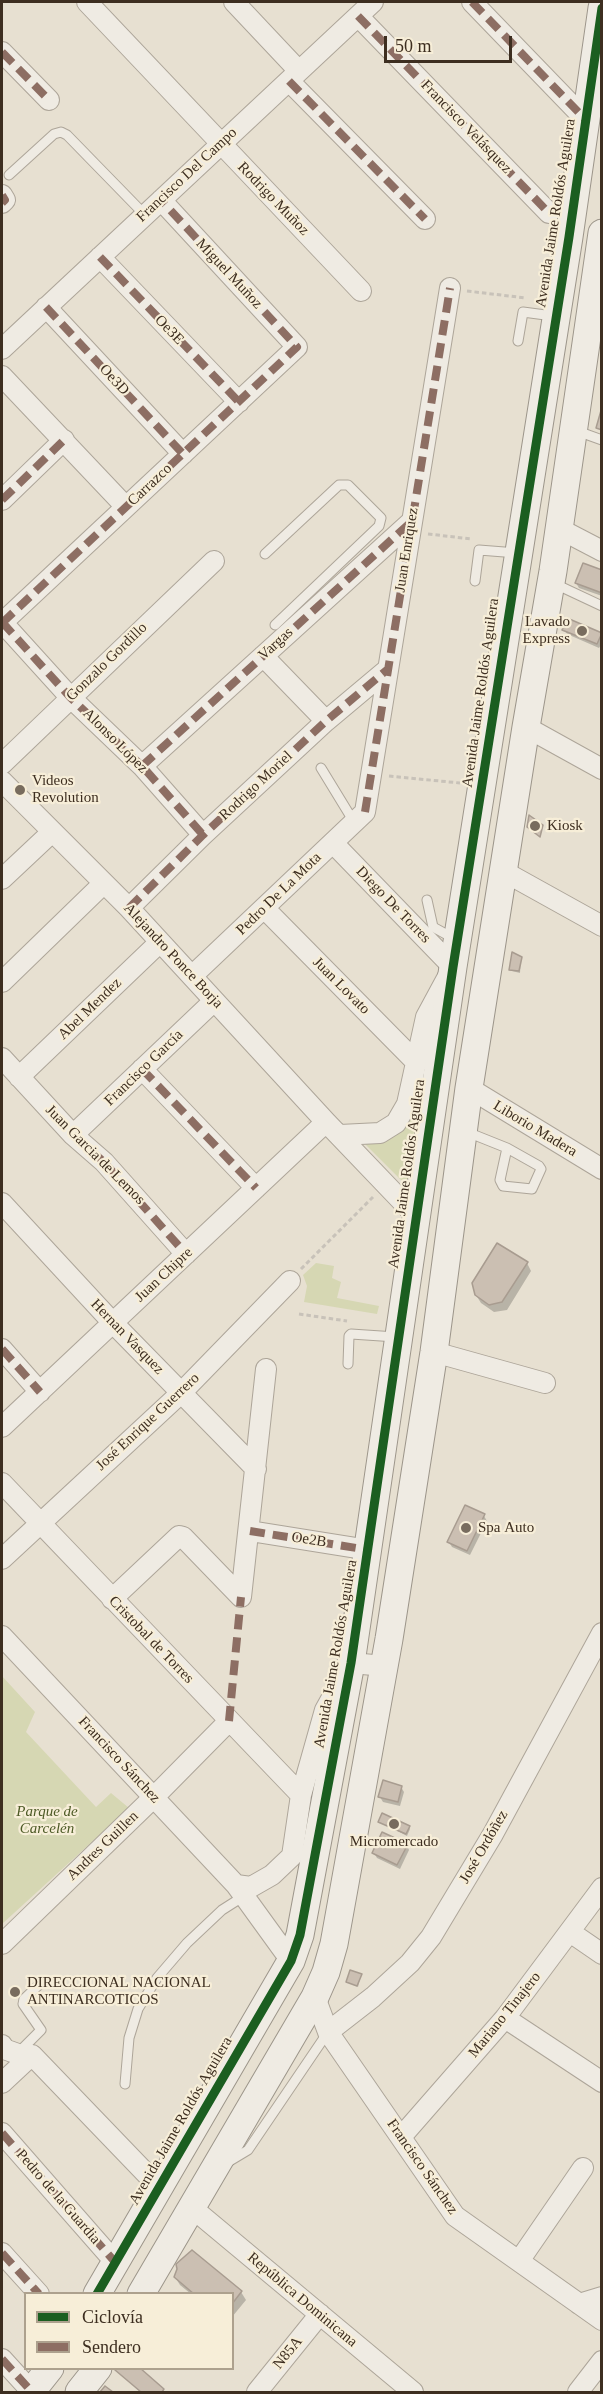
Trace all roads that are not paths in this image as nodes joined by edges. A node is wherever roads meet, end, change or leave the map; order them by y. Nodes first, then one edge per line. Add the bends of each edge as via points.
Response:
1 (87, 2) edge
2 (234, 2) edge
3 (373, 2) edge
4 (472, 2) edge
5 (602, 8) edge
6 (358, 16) junction
7 (2, 52) edge
8 (294, 76) junction
9 (49, 100) dead end
10 (585, 119) junction
11 (220, 144) junction
12 (9, 175) dead end
13 (161, 200) junction
14 (549, 213) dead end
15 (145, 215) junction
16 (425, 219) dead end
17 (602, 233) edge
18 (100, 257) junction
19 (599, 267) edge
20 (450, 288) road end
21 (361, 291) dead end
22 (46, 307) junction
23 (556, 309) junction
24 (518, 342) dead end
25 (2, 347) edge
26 (297, 347) joint
27 (2, 376) edge
28 (239, 402) junction
29 (572, 429) junction
30 (64, 440) junction
31 (602, 440) edge
32 (183, 454) junction
33 (2, 500) edge
34 (126, 507) junction
35 (410, 527) junction
36 (558, 528) junction
37 (602, 551) edge
38 (265, 554) dead end
39 (517, 554) junction
40 (214, 561) dead end
41 (553, 571) junction
42 (475, 581) dead end
43 (602, 606) edge
44 (2, 623) edge
45 (275, 625) dead end
46 (263, 656) junction
47 (388, 669) junction
48 (70, 697) junction
49 (326, 721) junction
50 (526, 727) junction
51 (2, 764) edge
52 (142, 766) junction
53 (321, 768) dead end
54 (602, 769) edge
55 (2, 781) edge
56 (360, 817) junction
57 (51, 833) junction
58 (203, 835) junction
59 (333, 843) junction
60 (503, 871) junction
61 (2, 879) edge
62 (103, 884) junction
63 (427, 900) dead end
64 (129, 909) junction
65 (265, 909) junction
66 (602, 926) edge
67 (458, 940) junction
68 (160, 942) junction
69 (453, 967) junction
70 (192, 976) junction
71 (2, 982) edge
72 (214, 1001) junction
73 (2, 1058) edge
74 (417, 1063) junction
75 (142, 1069) junction
76 (19, 1077) junction
77 (469, 1088) junction
78 (333, 1129) junction
79 (464, 1131) junction
80 (73, 1135) junction
81 (507, 1148) junction
82 (602, 1169) edge
83 (256, 1188) junction
84 (2, 1203) edge
85 (416, 1216) junction
86 (186, 1254) junction
87 (290, 1281) road end
88 (113, 1323) junction
89 (399, 1338) junction
90 (2, 1349) edge
91 (434, 1352) junction
92 (348, 1364) dead end
93 (266, 1370) dead end
94 (545, 1383) dead end
95 (40, 1392) junction
96 (181, 1393) junction
97 (2, 1427) edge
98 (256, 1469) junction
99 (2, 1483) edge
100 (372, 1519) junction
101 (407, 1522) junction
102 (39, 1524) junction
103 (250, 1531) junction
104 (369, 1550) junction
105 (2, 1559) edge
106 (112, 1599) junction
107 (602, 1633) edge
108 (2, 1636) edge
109 (351, 1663) junction
110 (385, 1666) junction
111 (229, 1721) junction
112 (302, 1795) junction
113 (154, 1797) junction
114 (602, 1888) edge
115 (240, 1890) junction
116 (570, 1932) junction
117 (2, 1944) edge
118 (602, 1954) edge
119 (291, 1961) junction
120 (42, 1982) dead end
121 (315, 1997) junction
122 (505, 2018) junction
123 (328, 2032) junction
124 (12, 2052) edge
125 (602, 2082) edge
126 (2, 2083) edge
127 (125, 2084) dead end
128 (2, 2133) edge
129 (401, 2137) junction
130 (583, 2168) dead end
131 (213, 2170) junction
132 (160, 2188) junction
133 (191, 2207) junction
134 (2, 2253) edge
135 (519, 2261) junction
136 (115, 2262) junction
137 (37, 2292) edge
138 (98, 2292) edge
139 (142, 2292) edge
140 (602, 2297) edge
141 (579, 2304) junction
142 (320, 2314) junction
143 (602, 2320) edge
144 (2, 2359) edge
145 (602, 2361) edge
146 (48, 2370) edge
147 (96, 2370) edge
148 (32, 2392) edge
149 (79, 2392) edge
150 (257, 2392) edge
151 (413, 2392) edge
152 (578, 2392) edge

1 - 11 street, Rodrigo Muñoz
2 - 8 street
3 - 6 street, Francisco Del Campo
4 - 10 street
5 - 10 street, Avenida Jaime Roldós Aguilera
6 - 8 street, Francisco Del Campo
6 - 14 street, Francisco Velásquez
7 - 9 street
8 - 11 street, Francisco Del Campo
8 - 16 street
10 - 23 street, Avenida Jaime Roldós Aguilera
11 - 13 street, Francisco Del Campo
11 - 21 street, Rodrigo Muñoz
12 - 15 lane via 61,132
13 - 15 street, Francisco Del Campo
13 - 26 street, Miguel Muñoz
15 - 18 street, Francisco Del Campo
17 - 19 street
18 - 22 street, Francisco Del Campo
18 - 28 street, Oe3E
19 - 29 street
20 - 35 street, Juan Enriquez
22 - 25 street, Francisco Del Campo
22 - 32 street, Oe3D
23 - 24 lane via 523,312
23 - 39 street, Avenida Jaime Roldós Aguilera
26 - 28 street, Carrazco
27 - 30 street
28 - 32 street, Carrazco
29 - 31 lane
29 - 36 street
30 - 33 street
30 - 34 street
32 - 34 street, Carrazco
34 - 44 street, Carrazco
35 - 46 street, Vargas
35 - 47 street, Juan Enriquez
36 - 37 street
36 - 41 street
38 - 45 lane via 339,485 348,485 381,518 380,526
39 - 41 street
39 - 42 lane via 479,550
39 - 67 street, Avenida Jaime Roldós Aguilera
40 - 48 street, Gonzalo Gordillo
41 - 43 lane
41 - 50 street
44 - 48 street, Alonso López
46 - 49 street
46 - 52 street, Vargas
47 - 49 street, Rodrigo Moriel
47 - 56 street, Juan Enriquez
48 - 51 street, Gonzalo Gordillo
48 - 52 street, Alonso López
49 - 58 street, Rodrigo Moriel
50 - 54 street
50 - 60 street
52 - 58 street, Alonso López
53 - 56 lane
55 - 57 street, Alejandro Ponce Borja
56 - 59 street, Pedro De La Mota
57 - 61 street
57 - 62 street, Alejandro Ponce Borja
58 - 64 street, Rodrigo Moriel
59 - 65 street, Pedro De La Mota
59 - 69 street, Diego De Torres
60 - 66 street
60 - 77 street
62 - 64 street, Alejandro Ponce Borja
62 - 71 street
63 - 67 lane via 433,927
64 - 68 street, Alejandro Ponce Borja
65 - 70 street, Pedro De La Mota
65 - 74 street, Juan Lovato
67 - 69 street, Avenida Jaime Roldós Aguilera
68 - 70 street, Alejandro Ponce Borja
68 - 76 street, Abel Mendez
69 - 74 street via 426,1017
69 - 85 street, Avenida Jaime Roldós Aguilera
70 - 72 street, Alejandro Ponce Borja
72 - 75 street, Francisco García
72 - 78 street, Alejandro Ponce Borja
73 - 76 street, Juan Garcia de Lemos
74 - 78 street via 407,1104 396,1123 380,1133
75 - 80 street, Francisco García
75 - 83 street
76 - 80 street, Juan Garcia de Lemos
77 - 79 street
77 - 82 street, Liborio Madera
78 - 83 street, Juan Chipre
78 - 85 street, Alejandro Ponce Borja
79 - 81 lane
79 - 91 street
80 - 86 street, Juan Garcia de Lemos via 104,1162
81 - 81 lane via 500,1183 532,1189 541,1169
83 - 86 street, Juan Chipre
84 - 88 street, Hernan Vasquez
85 - 89 street, Avenida Jaime Roldós Aguilera
86 - 88 street, Juan Chipre
87 - 96 street, José Enrique Guerrero
88 - 95 street, Juan Chipre
88 - 96 street, Hernan Vasquez
89 - 92 lane via 351,1334
89 - 100 street, Avenida Jaime Roldós Aguilera
90 - 95 street
91 - 94 street
91 - 101 street
93 - 98 street
95 - 97 street, Juan Chipre
96 - 98 street, Hernan Vasquez
96 - 102 street, José Enrique Guerrero
98 - 103 street
99 - 102 street, Cristobal de Torres
100 - 101 street
100 - 104 street, Avenida Jaime Roldós Aguilera
101 - 110 street
102 - 105 street, José Enrique Guerrero
102 - 106 street, Cristobal de Torres
103 - 104 street, Oe2B
103 - 106 street via 241,1598 179,1536
104 - 109 street, Avenida Jaime Roldós Aguilera
106 - 111 street, Cristobal de Torres
107 - 123 street, José Ordóñez via 494,1834 431,1937 410,1964
108 - 113 street, Francisco Sánchez
109 - 110 street
109 - 112 street via 325,1710
109 - 119 street, Avenida Jaime Roldós Aguilera via 300,1935
110 - 121 street via 334,1944
111 - 112 street, Cristobal de Torres
111 - 113 street, Andres Guillen
112 - 115 street via 292,1856 272,1875
113 - 115 street, Francisco Sánchez
113 - 117 street, Andres Guillen
114 - 116 street, Mariano Tinajero
115 - 119 street, Francisco Sánchez
115 - 127 lane via 157,1978 138,2009 129,2038
116 - 118 street
116 - 122 street, Mariano Tinajero
119 - 132 street, Avenida Jaime Roldós Aguilera
120 - 124 lane via 23,2004 41,2030
121 - 123 street, Francisco Sánchez
121 - 131 street
122 - 125 street
122 - 129 street, Mariano Tinajero
123 - 129 street, Francisco Sánchez
123 - 131 lane via 248,2150
124 - 126 street
124 - 132 street
128 - 136 street, Pedro de la Guardia
129 - 135 street, Francisco Sánchez via 455,2216
130 - 135 street
131 - 133 street
132 - 136 street, Avenida Jaime Roldós Aguilera
133 - 139 street
133 - 142 street, República Dominicana
134 - 137 street
135 - 141 street, Francisco Sánchez
136 - 138 street, Avenida Jaime Roldós Aguilera
140 - 141 street
141 - 143 street, Francisco Sánchez
142 - 150 street, N85A
142 - 151 street, República Dominicana
144 - 148 street
145 - 152 street
146 - 148 street
147 - 149 street

